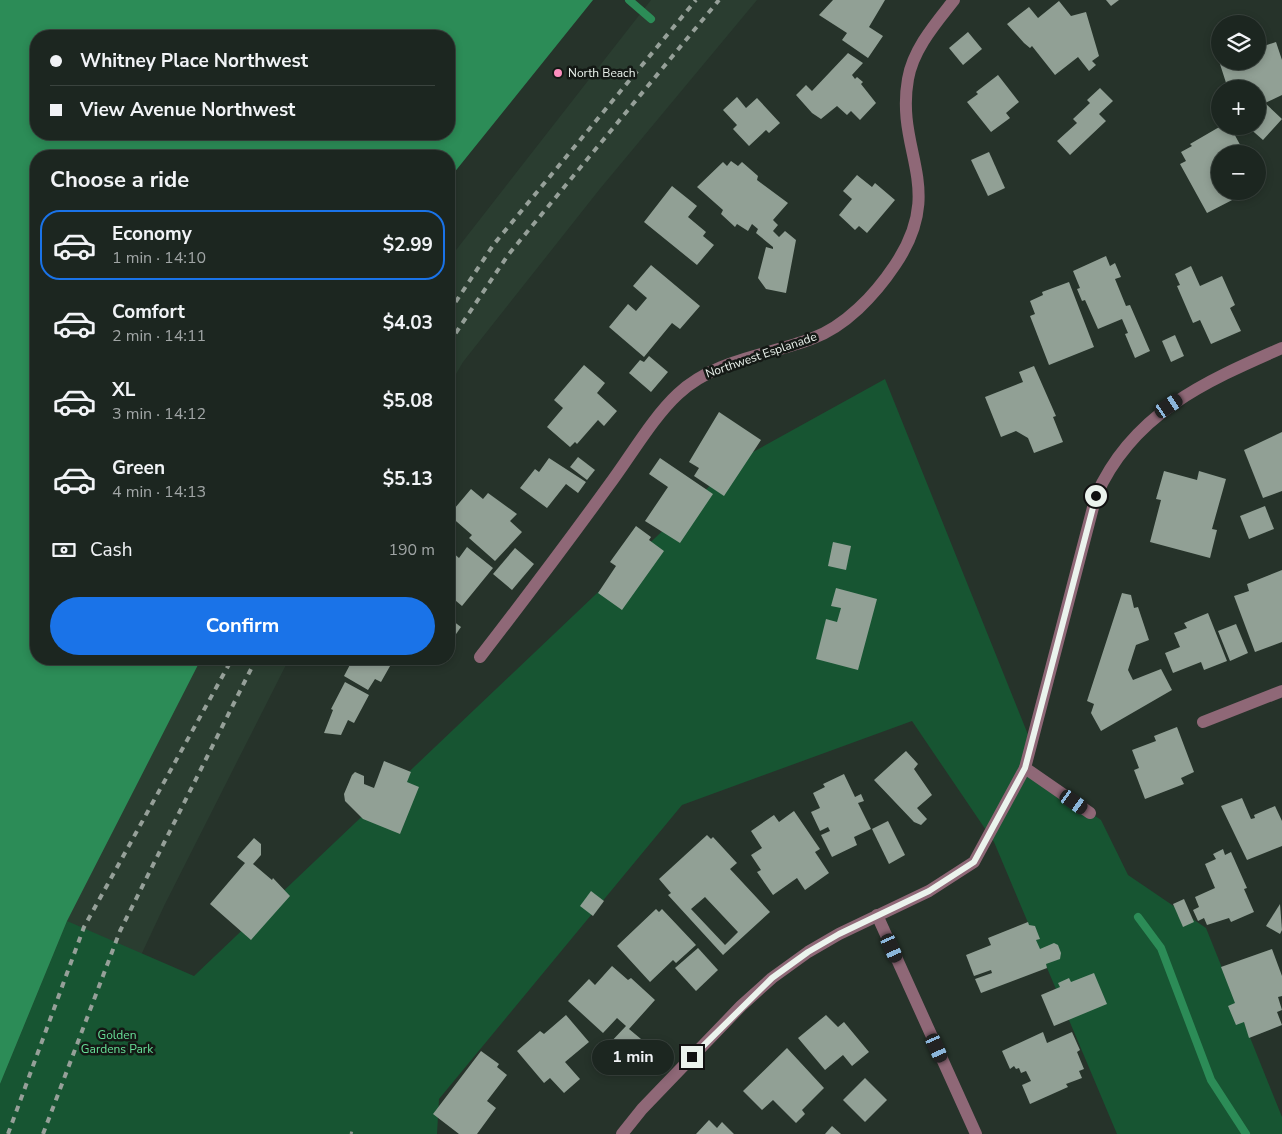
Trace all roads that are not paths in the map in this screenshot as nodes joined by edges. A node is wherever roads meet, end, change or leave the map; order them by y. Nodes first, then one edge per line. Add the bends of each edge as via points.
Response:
1 (954, 0) edge
2 (1282, 348) edge
3 (480, 657) dead end
4 (1282, 691) edge
5 (1203, 722) dead end
6 (1025, 768) junction
7 (1090, 813) dead end
8 (877, 915) junction
9 (622, 1134) edge
10 (976, 1134) edge

1 - 3 street, Northwest Esplanade via 922,42 908,76 906,96 920,204 911,237 894,267 875,292 829,330 812,339 711,370 677,394
2 - 6 street via 1191,391 1158,414 1128,443 1104,477 1096,496
4 - 5 street
6 - 7 street
6 - 8 street via 974,862 929,891
8 - 9 street via 808,952 772,978 662,1088
8 - 10 street

